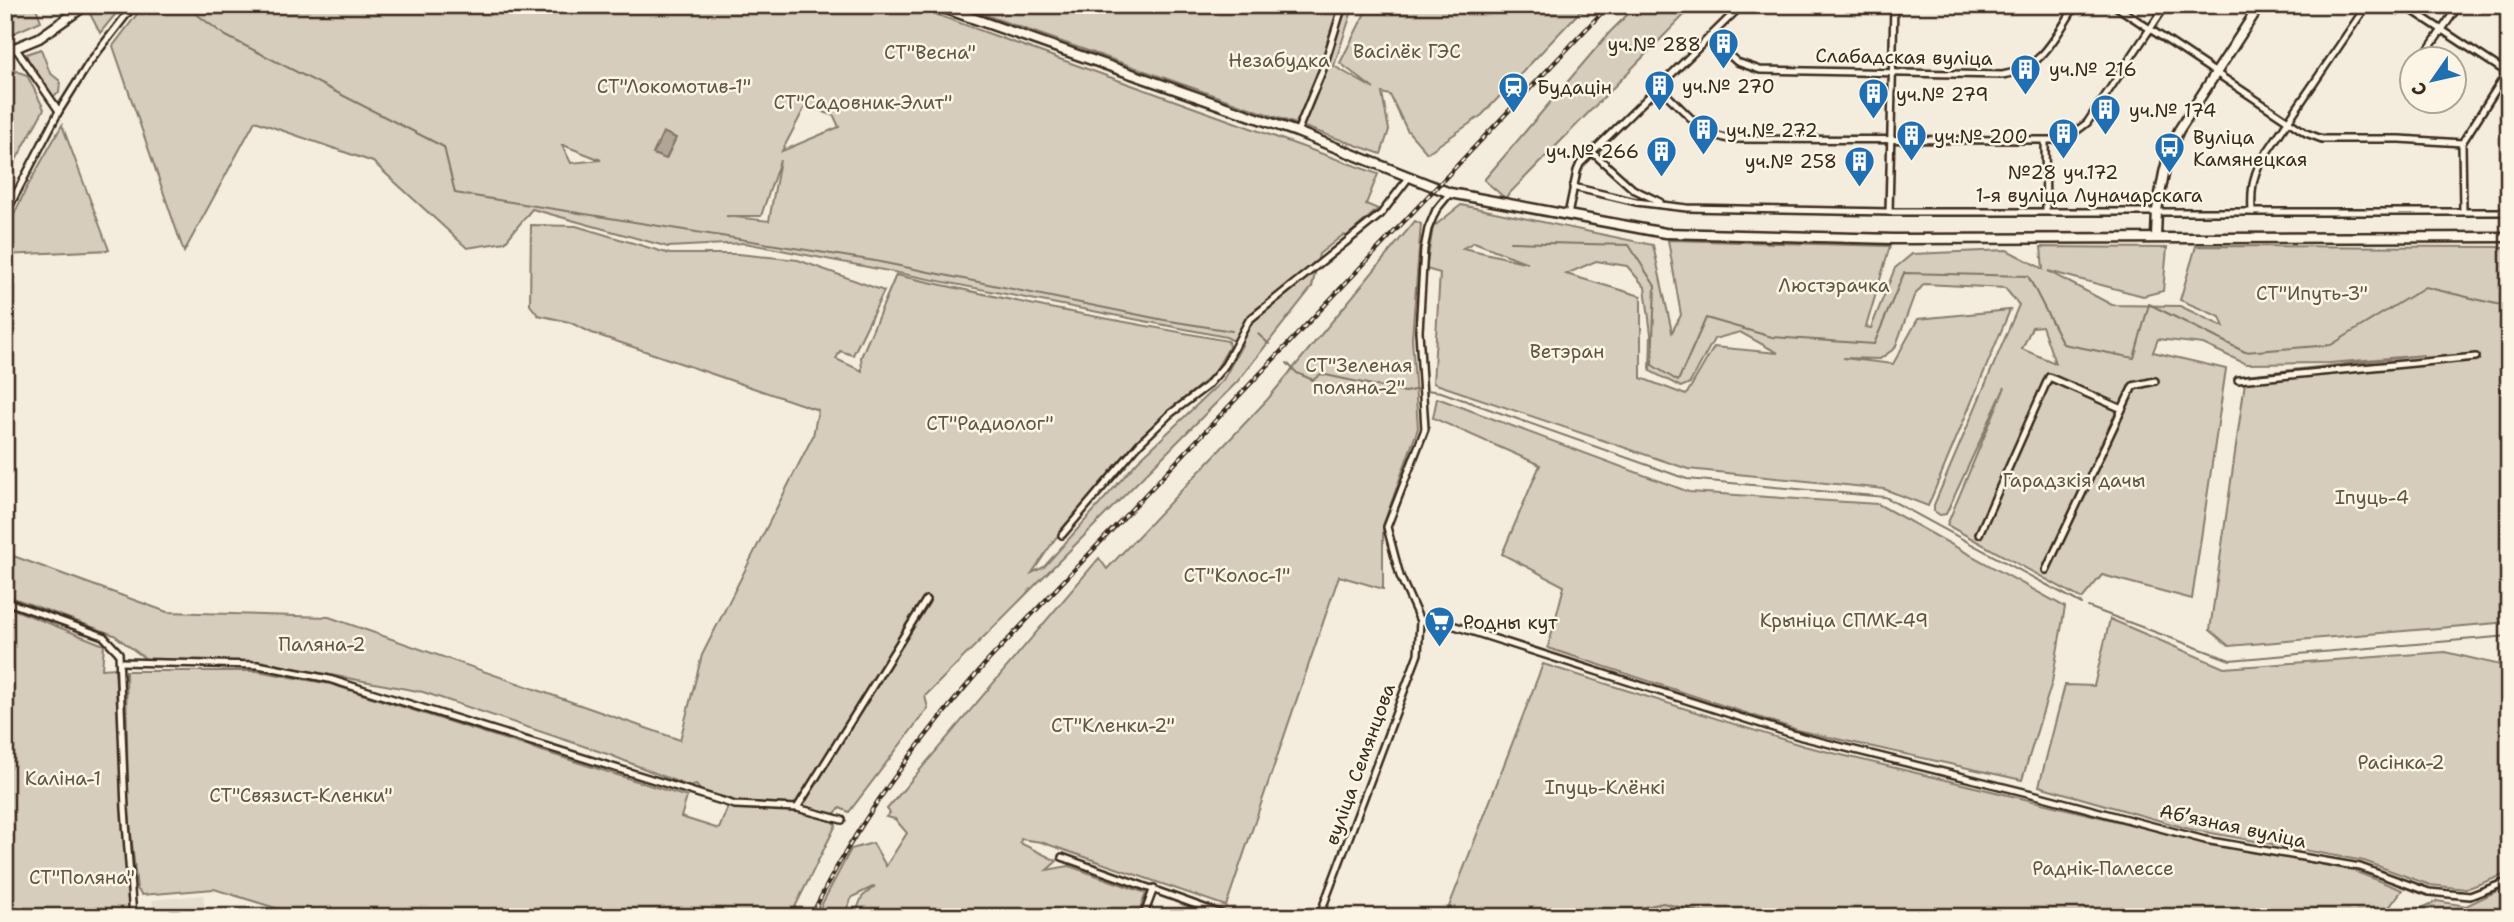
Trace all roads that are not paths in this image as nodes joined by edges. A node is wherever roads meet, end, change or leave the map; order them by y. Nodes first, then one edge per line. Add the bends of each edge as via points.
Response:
1 (86, 5) edge
2 (134, 5) edge
3 (935, 5) edge
4 (1343, 5) edge
5 (1742, 5) edge
6 (1894, 5) edge
7 (2077, 5) edge
8 (2114, 5) edge
9 (2166, 5) edge
10 (2260, 5) edge
11 (2367, 5) edge
12 (2404, 5) edge
13 (2459, 5) edge
14 (2150, 30) junction
15 (2442, 31) junction
16 (1709, 37) junction
17 (2431, 46) edge
18 (16, 49) junction
19 (5, 52) edge
20 (1892, 71) junction
21 (2508, 72) edge
22 (2216, 73) junction
23 (1659, 87) junction
24 (59, 111) junction
25 (2288, 121) junction
26 (1297, 132) junction
27 (1892, 140) junction
28 (2045, 141) junction
29 (2462, 143) junction
30 (1593, 153) junction
31 (1410, 176) junction
32 (1573, 187) junction
33 (1450, 193) junction
34 (1669, 206) junction
35 (2157, 210) junction
36 (2046, 211) junction
37 (2463, 211) junction
38 (1889, 212) junction
39 (2252, 212) junction
40 (2509, 212) edge
41 (5, 215) edge
42 (1568, 215) junction
43 (2156, 237) junction
44 (2509, 237) edge
45 (2476, 357) dead end
46 (2238, 380) dead end
47 (2155, 381) dead end
48 (2122, 409) junction
49 (1979, 534) dead end
50 (1062, 535) dead end
51 (2046, 570) dead end
52 (926, 600) dead end
53 (5, 601) edge
54 (1420, 621) junction
55 (120, 662) junction
56 (797, 808) junction
57 (842, 820) dead end
58 (1062, 857) dead end
59 (2509, 881) edge
60 (1154, 888) junction
61 (133, 917) edge
62 (1143, 917) edge
63 (1230, 917) edge
64 (1320, 917) edge

1 - 18 street
2 - 24 street
3 - 26 street
4 - 26 street
5 - 16 street
6 - 20 street
7 - 20 street, Слабадская вуліца via 2043,55 2014,73
8 - 14 street
9 - 14 street
10 - 22 street
11 - 25 street
12 - 15 street
13 - 15 street
14 - 22 street
14 - 28 street via 2087,123 2071,135
15 - 17 street
15 - 21 street
16 - 20 street, Слабадская вуліца via 1737,62 1760,70
16 - 23 street
18 - 19 street
18 - 24 street
20 - 27 street
21 - 29 street
22 - 25 street
22 - 35 street via 2169,153
23 - 27 street via 1705,132 1728,139
23 - 30 street
24 - 41 street
25 - 29 street via 2322,139
25 - 39 street via 2255,172
26 - 31 street
27 - 28 street
27 - 38 street
28 - 36 street
29 - 37 street
30 - 32 street via 1578,167
30 - 34 street via 1633,189
31 - 33 street
31 - 50 street via 1381,214 1249,320 1225,365 1207,386 1139,444
32 - 34 street, 1-я вуліца Луначарскага
32 - 42 street
33 - 42 street
33 - 54 street, вуліца Семянцова via 1436,209 1424,249 1419,331 1425,429 1387,527 1400,576
34 - 38 street, 1-я вуліца Луначарскага
35 - 36 street, 1-я вуліца Луначарскага
35 - 39 street, 1-я вуліца Луначарскага
35 - 43 street
36 - 38 street, 1-я вуліца Луначарскага
37 - 39 street, 1-я вуліца Луначарскага
37 - 40 street, 1-я вуліца Луначарскага
42 - 43 street via 1665,233 1895,239
43 - 44 street
45 - 46 street
47 - 48 street via 2133,386
48 - 49 street via 2049,377
48 - 51 street
52 - 56 street
53 - 55 street via 103,636 119,653
54 - 59 street, Абʼязная вуліца via 1430,618 1802,737 2204,840 2360,867 2430,892 2470,896
54 - 64 street, вуліца Семянцова via 1418,654
55 - 56 street via 258,665 329,679 735,805
55 - 61 street
56 - 57 street
58 - 60 street
60 - 62 street
60 - 63 street

